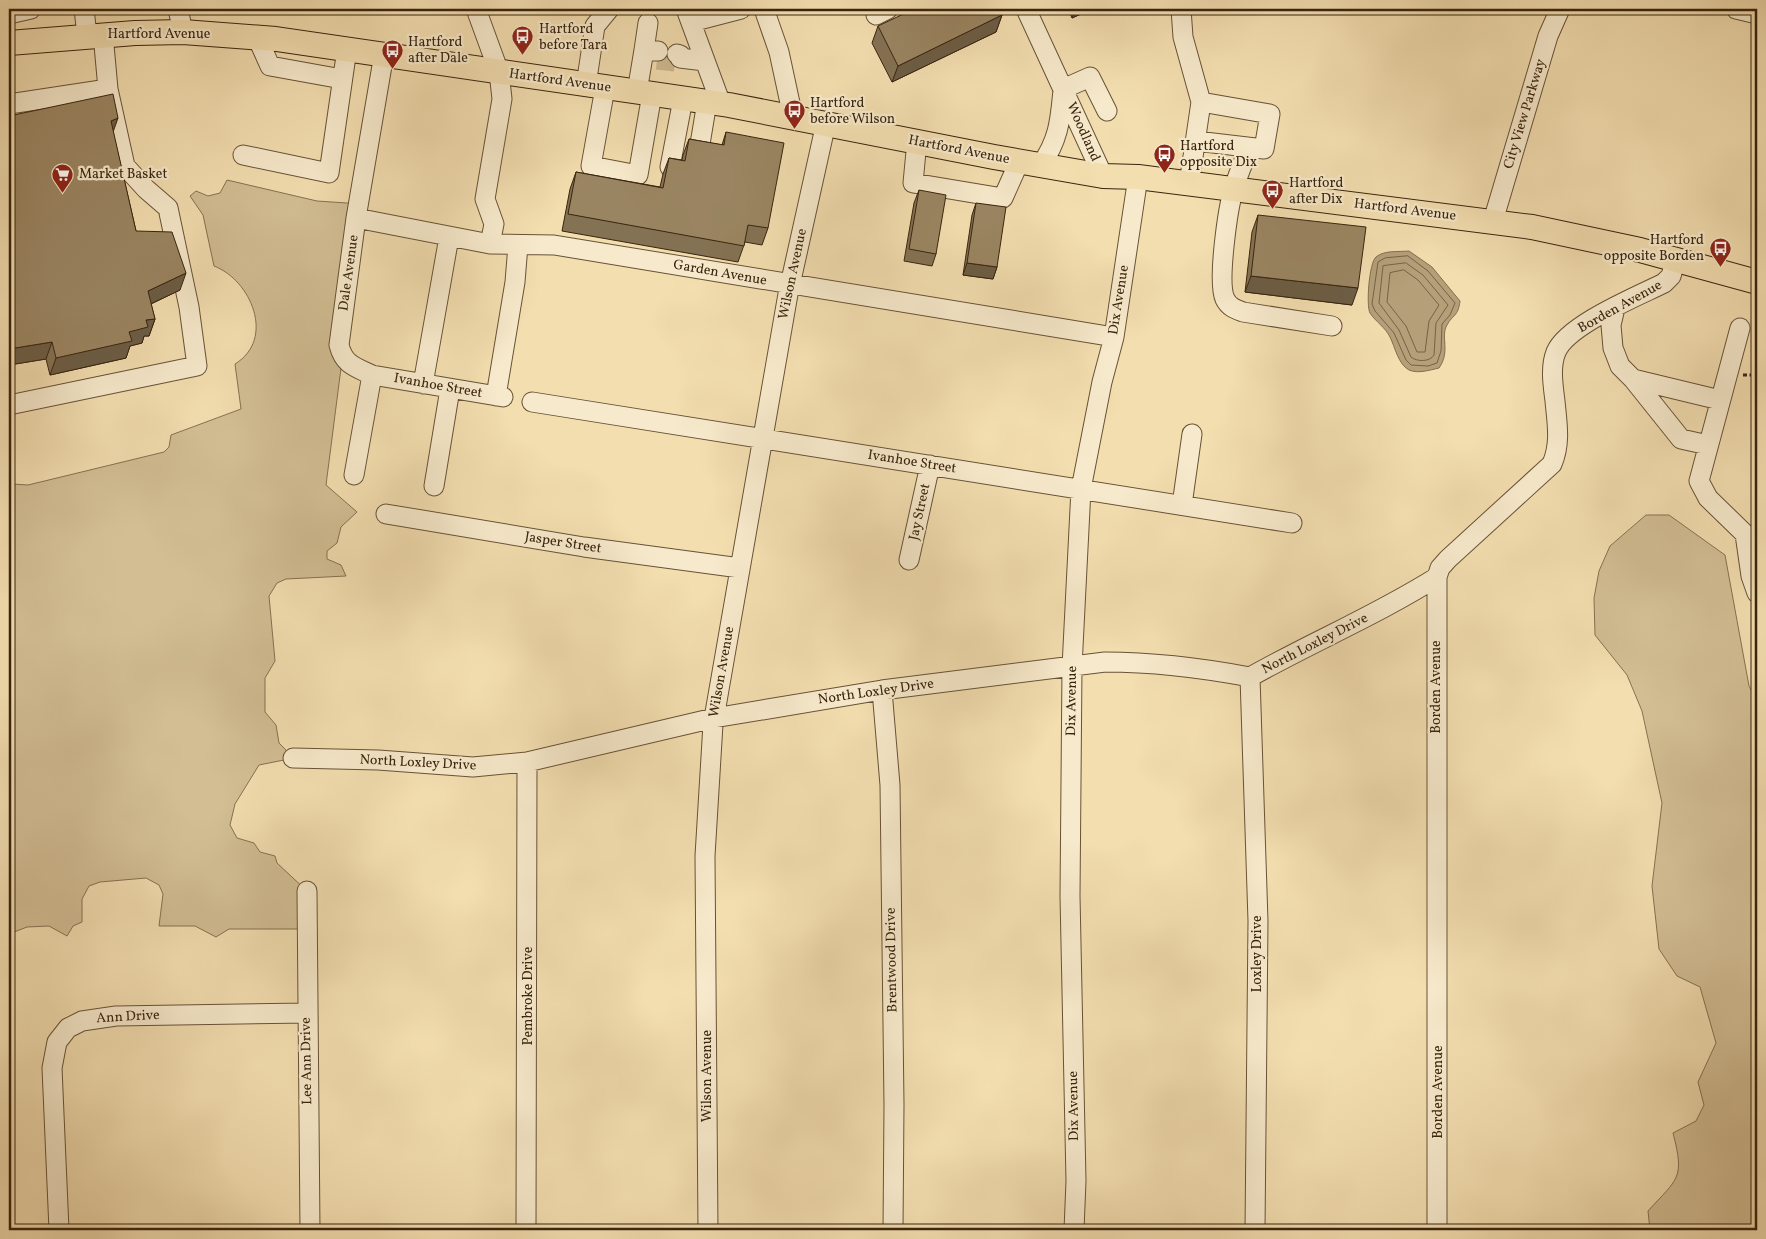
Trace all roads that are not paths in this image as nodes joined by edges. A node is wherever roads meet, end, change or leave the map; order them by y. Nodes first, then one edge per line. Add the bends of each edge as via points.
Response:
1 (31, 9) edge
2 (84, 9) edge
3 (178, 9) edge
4 (476, 9) edge
5 (609, 9) edge
6 (741, 9) edge
7 (764, 9) edge
8 (1026, 9) edge
9 (1182, 9) edge
10 (1560, 9) edge
11 (1736, 9) edge
12 (9, 14) edge
13 (1757, 14) edge
14 (689, 15) edge
15 (648, 23) dead end
16 (183, 32) junction
17 (95, 35) junction
18 (257, 38) junction
19 (9, 43) edge
20 (347, 49) junction
21 (384, 54) junction
22 (662, 56) junction
23 (705, 61) junction
24 (499, 72) junction
25 (342, 79) junction
26 (596, 86) junction
27 (108, 89) junction
28 (1063, 89) junction
29 (645, 93) junction
30 (683, 99) junction
31 (1201, 102) junction
32 (714, 103) junction
33 (9, 104) edge
34 (1107, 111) dead end
35 (793, 117) junction
36 (826, 123) junction
37 (916, 141) junction
38 (1196, 141) junction
39 (1249, 148) junction
40 (699, 150) edge
41 (243, 156) dead end
42 (1030, 163) junction
43 (670, 167) edge
44 (1103, 176) junction
45 (1138, 177) junction
46 (1189, 184) junction
47 (1233, 189) junction
48 (356, 218) junction
49 (1492, 221) junction
50 (449, 237) junction
51 (490, 244) junction
52 (518, 245) junction
53 (1676, 259) junction
54 (1757, 282) edge
55 (790, 285) junction
56 (1615, 308) junction
57 (1332, 326) dead end
58 (1740, 328) dead end
59 (1114, 337) junction
60 (372, 375) junction
61 (1633, 379) junction
62 (423, 384) junction
63 (450, 389) junction
64 (1720, 400) junction
65 (532, 402) dead end
66 (9, 404) edge
67 (1192, 434) dead end
68 (763, 438) junction
69 (1708, 445) junction
70 (930, 465) junction
71 (354, 475) dead end
72 (434, 486) dead end
73 (1080, 489) junction
74 (1182, 505) junction
75 (386, 514) dead end
76 (1292, 523) dead end
77 (1751, 530) edge
78 (909, 560) dead end
79 (740, 568) junction
80 (1437, 577) junction
81 (1757, 593) edge
82 (1072, 667) junction
83 (1250, 677) junction
84 (882, 690) junction
85 (714, 718) junction
86 (293, 758) dead end
87 (527, 762) junction
88 (307, 891) dead end
89 (307, 1013) junction
90 (59, 1230) edge
91 (310, 1230) edge
92 (526, 1230) edge
93 (708, 1230) edge
94 (893, 1230) edge
95 (1074, 1230) edge
96 (1255, 1230) edge
97 (1437, 1230) edge

1 - 12 street
2 - 17 street
3 - 16 street
4 - 24 street
5 - 26 street via 595,26
6 - 14 street
7 - 35 street via 779,52
8 - 28 street, Woodland
9 - 31 street via 1183,37
10 - 49 street, City View Parkway via 1548,36
11 - 13 street
14 - 23 street
15 - 22 street
16 - 17 main road, Hartford Avenue
16 - 18 main road, Hartford Avenue
17 - 19 main road, Hartford Avenue
17 - 27 street
18 - 20 main road, Hartford Avenue
18 - 25 street via 270,66
20 - 21 main road, Hartford Avenue
20 - 25 street
21 - 24 main road, Hartford Avenue
21 - 48 street, Dale Avenue
22 - 23 street
22 - 29 street
23 - 32 street
24 - 26 main road, Hartford Avenue
24 - 51 street via 502,99 485,199 494,224
25 - 41 street via 329,173
26 - 29 main road, Hartford Avenue
26 - 29 street via 591,166 638,175
27 - 33 street
27 - 66 street via 125,166 168,208 189,307 197,366
28 - 34 street via 1090,77
28 - 42 street, Woodland via 1060,126 1054,147
28 - 44 street, Woodland
29 - 30 main road, Hartford Avenue
30 - 32 main road, Hartford Avenue
30 - 43 street
31 - 38 street
31 - 39 street via 1270,114 1264,149
32 - 35 main road, Hartford Avenue
32 - 40 street
35 - 36 main road, Hartford Avenue
36 - 37 main road, Hartford Avenue
36 - 55 street, Wilson Avenue
37 - 42 main road, Hartford Avenue
37 - 42 street, Woodland via 913,183 1003,198
38 - 39 street
38 - 46 street
39 - 47 street
42 - 44 main road, Hartford Avenue
44 - 45 main road, Hartford Avenue
45 - 46 main road, Hartford Avenue
45 - 59 street, Dix Avenue
46 - 47 main road, Hartford Avenue
47 - 49 main road, Hartford Avenue
47 - 57 street via 1222,280 1225,299 1230,307 1243,312
48 - 50 street, Garden Avenue
48 - 60 street, Dale Avenue via 339,345 342,357 349,364
49 - 53 main road, Hartford Avenue via 1570,234
50 - 51 street, Garden Avenue
50 - 62 street
51 - 52 street, Garden Avenue
52 - 55 street, Garden Avenue via 554,246
52 - 63 street, Ivanhoe Street via 499,397
53 - 54 main road, Hartford Avenue
53 - 56 street, Borden Avenue via 1671,276 1664,283
55 - 59 street, Garden Avenue
55 - 68 street, Wilson Avenue
56 - 61 street via 1611,325 1613,348 1620,366
56 - 80 street, Borden Avenue via 1580,328 1556,350 1552,366 1558,451 1552,464 1448,559
58 - 64 street
59 - 73 street, Dix Avenue
60 - 62 street, Ivanhoe Street
60 - 71 street
61 - 64 street
61 - 69 street via 1681,439
62 - 63 street, Ivanhoe Street
63 - 72 street
64 - 69 street
65 - 68 street, Ivanhoe Street
67 - 74 street
68 - 70 street, Ivanhoe Street
68 - 79 street, Wilson Avenue
69 - 77 street via 1699,481 1708,498
70 - 73 street, Ivanhoe Street
70 - 78 street, Jay Street
73 - 74 street, Ivanhoe Street
73 - 82 street, Dix Avenue
74 - 76 street, Ivanhoe Street
75 - 79 street, Jasper Street via 584,547
77 - 81 street via 1751,576
79 - 85 street, Wilson Avenue
80 - 83 street, North Loxley Drive via 1395,604
80 - 97 street, Borden Avenue
82 - 83 street, North Loxley Drive via 1134,662
82 - 84 street, North Loxley Drive
82 - 95 street, Dix Avenue via 1070,896 1076,1182
83 - 96 street, Loxley Drive via 1258,921
84 - 85 street, North Loxley Drive
84 - 94 street, Brentwood Drive via 890,785
85 - 87 street, North Loxley Drive
85 - 93 street, Wilson Avenue via 706,856
86 - 87 street, North Loxley Drive via 473,767
87 - 92 street, Pembroke Drive
88 - 89 street, Lee Ann Drive
89 - 90 street, Ann Drive via 116,1016 82,1021 68,1028 57,1042 52,1068
89 - 91 street, Lee Ann Drive

